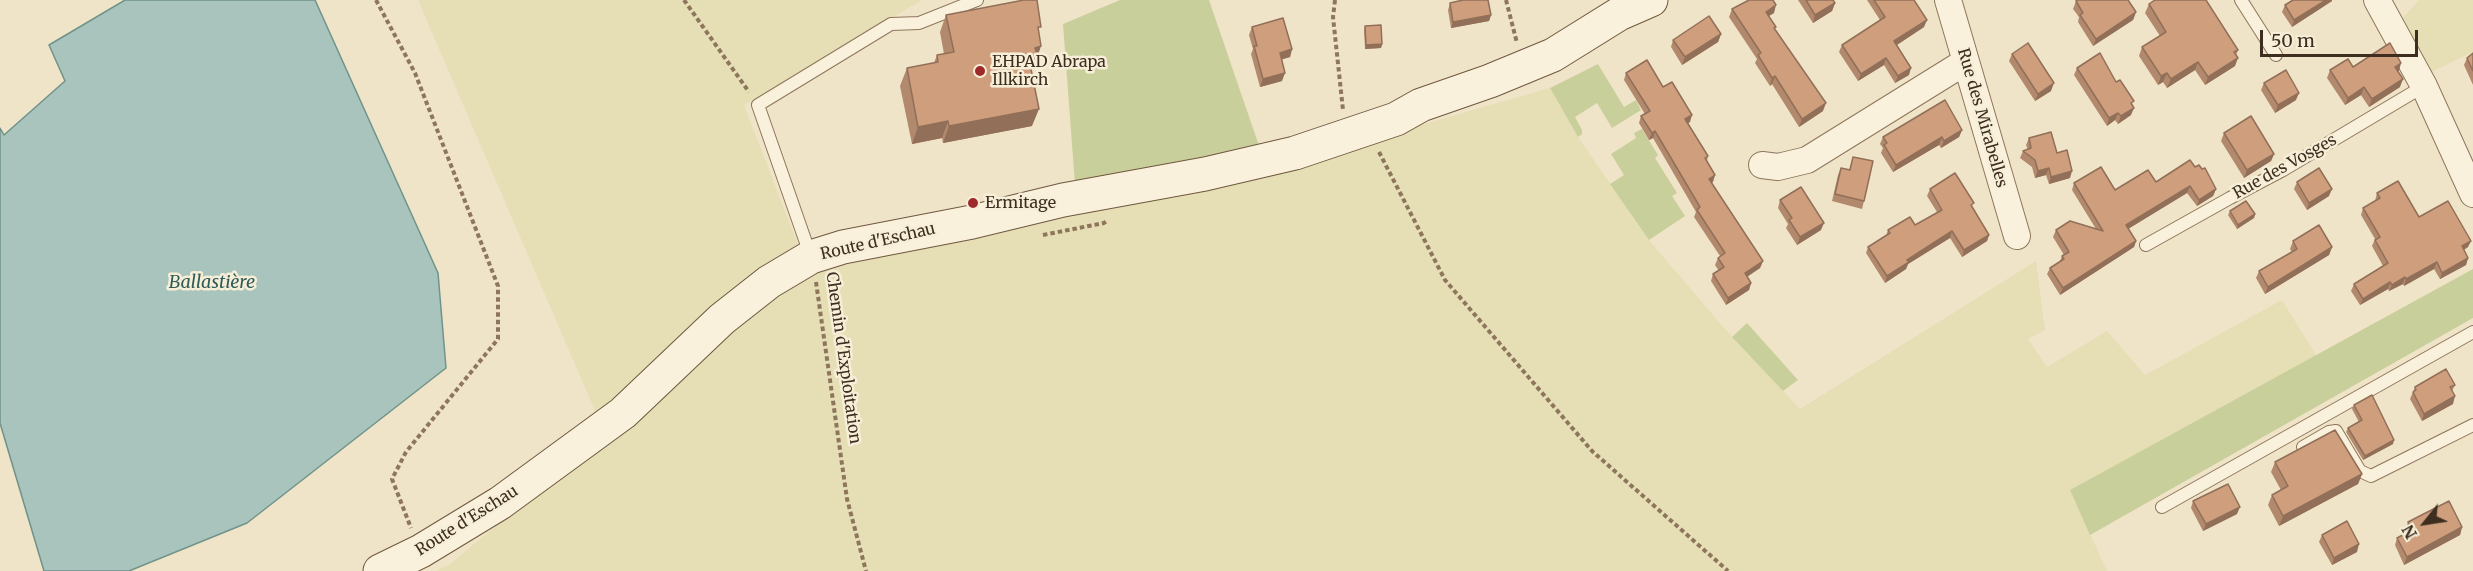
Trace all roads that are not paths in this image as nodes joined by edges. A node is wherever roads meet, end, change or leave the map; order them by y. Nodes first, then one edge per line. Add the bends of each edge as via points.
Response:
1 (977, 0) edge
2 (1651, 0) edge
3 (1665, 0) edge
4 (1948, 0) edge
5 (2241, 0) edge
6 (2377, 0) edge
7 (2276, 55) dead end
8 (1965, 62) junction
9 (2424, 86) junction
10 (1371, 128) junction
11 (1762, 165) dead end
12 (2473, 194) edge
13 (2017, 236) dead end
14 (2146, 245) dead end
15 (811, 257) junction
16 (2473, 332) edge
17 (2473, 425) edge
18 (2303, 447) edge
19 (2162, 507) dead end
20 (380, 571) edge

1 - 15 lane, Chemin d'Exploitation via 920,23 891,24 758,105
2 - 10 main road via 1619,14 1554,55
3 - 10 main road via 1586,56 1529,85 1476,105
4 - 8 street, Rue des Mirabelles
5 - 7 lane
6 - 9 street
8 - 11 street via 1807,159 1778,167
8 - 13 street, Rue des Mirabelles
9 - 12 street
9 - 14 lane, Rue des Vosges
10 - 15 main road, Route d'Eschau via 1247,165 1063,200
15 - 20 main road, Route d'Eschau via 769,282 722,319 623,413 500,503
16 - 19 lane
17 - 18 lane via 2371,476 2360,471 2336,431

